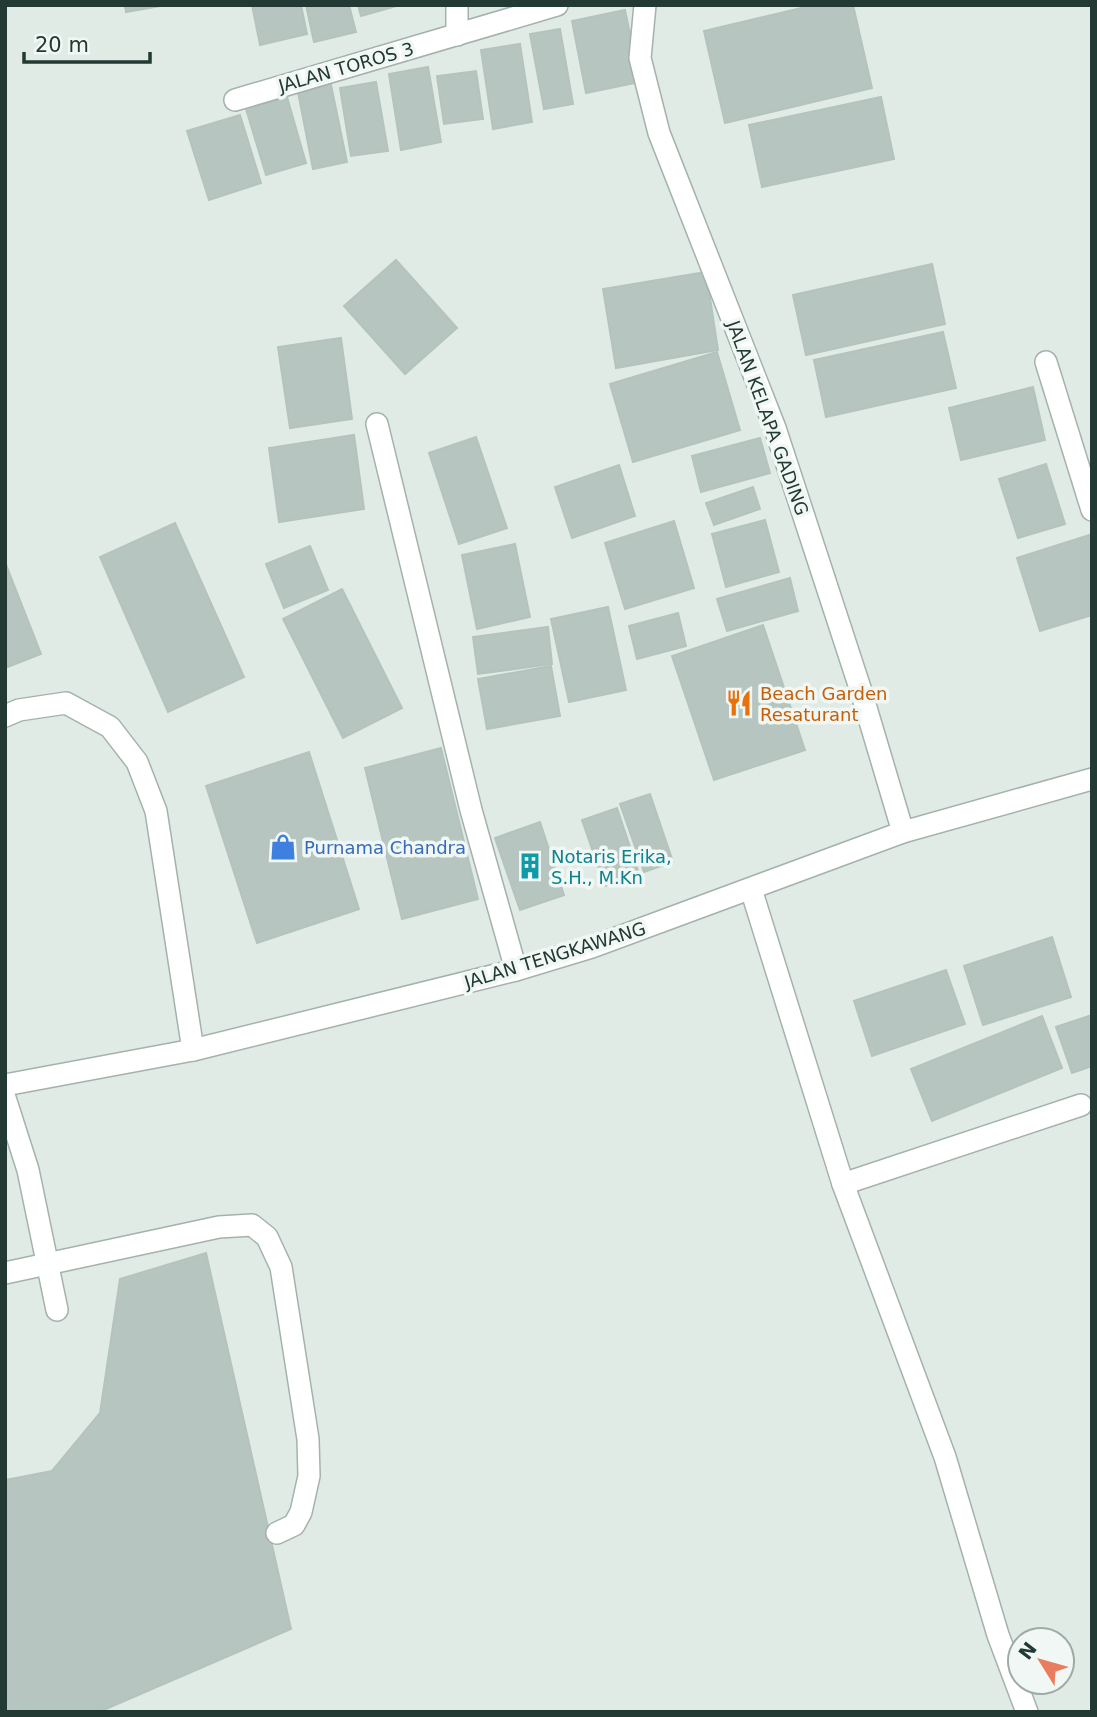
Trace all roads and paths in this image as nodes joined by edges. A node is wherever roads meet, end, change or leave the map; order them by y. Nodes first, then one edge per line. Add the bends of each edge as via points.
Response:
1 (457, 5) edge
2 (557, 5) edge
3 (645, 5) edge
4 (457, 35) junction
5 (236, 100) dead end
6 (1046, 362) dead end
7 (377, 424) dead end
8 (1092, 510) edge
9 (5, 716) edge
10 (1092, 779) edge
11 (903, 832) junction
12 (751, 889) junction
13 (516, 970) junction
14 (193, 1050) junction
15 (5, 1085) edge
16 (5, 1098) edge
17 (1081, 1105) dead end
18 (844, 1184) junction
19 (45, 1263) junction
20 (5, 1273) edge
21 (57, 1310) dead end
22 (277, 1533) dead end
23 (1027, 1712) edge

1 - 4 street
2 - 4 street, JALAN TOROS 3
3 - 11 street, JALAN KELAPA GADING via 640,58 659,133 775,428
4 - 5 street, JALAN TOROS 3
6 - 8 street
7 - 13 street via 471,810
9 - 14 street via 66,703 110,727 137,762 156,811
10 - 11 street, JALAN TENGKAWANG
11 - 12 street, JALAN TENGKAWANG
12 - 13 street, JALAN TENGKAWANG
12 - 18 street
13 - 14 street, JALAN TENGKAWANG
14 - 15 street, JALAN TENGKAWANG
16 - 19 street via 27,1170
17 - 18 street
18 - 23 street via 945,1457 998,1635
19 - 20 street
19 - 21 street
19 - 22 street via 219,1227 252,1226 267,1237 281,1267 308,1439 309,1476 301,1512 294,1525

